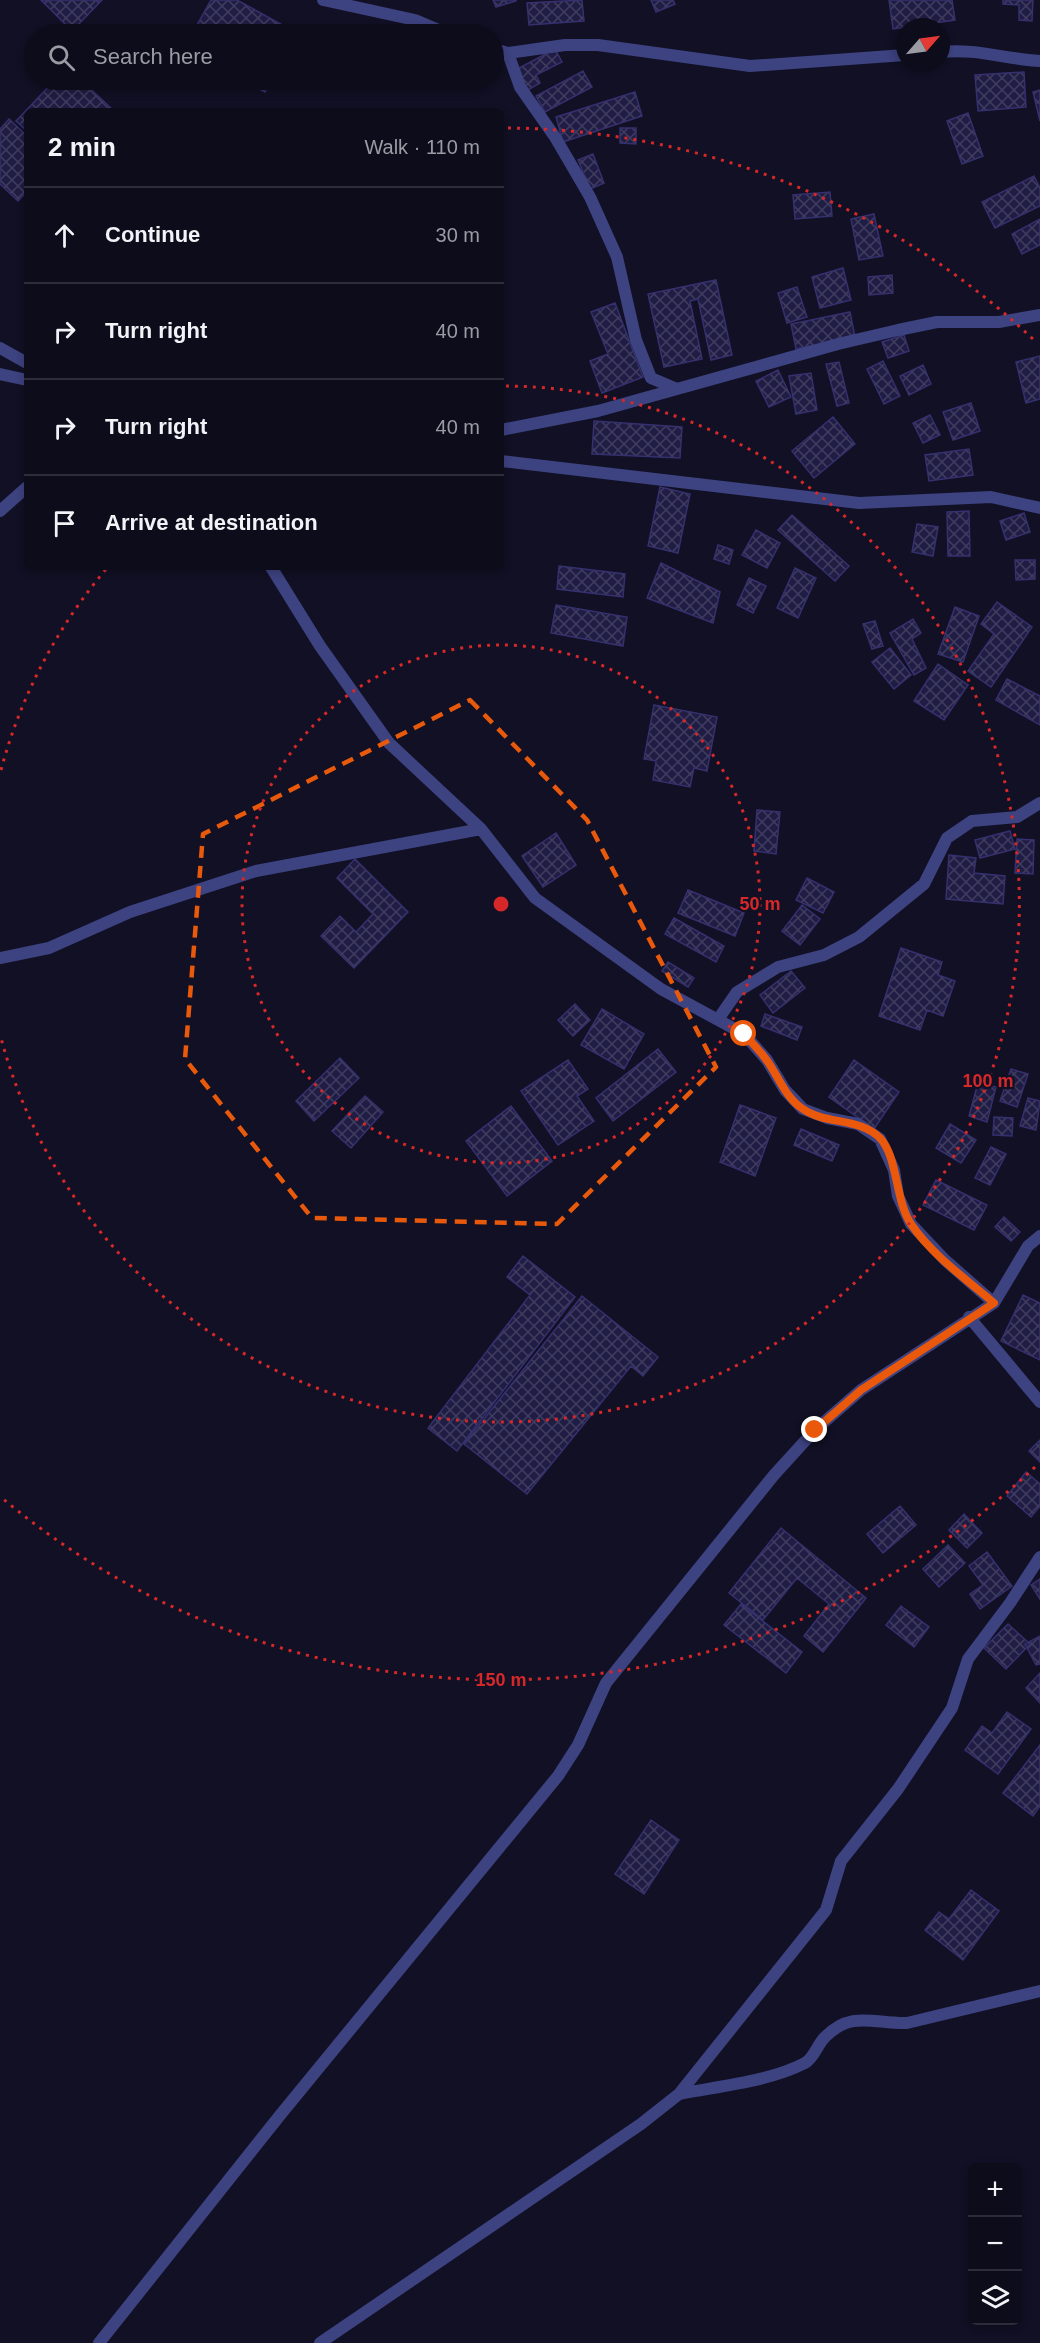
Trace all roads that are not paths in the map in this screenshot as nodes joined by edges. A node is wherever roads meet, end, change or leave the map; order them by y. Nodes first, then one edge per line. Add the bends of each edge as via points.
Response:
1 (323, 0) edge
2 (424, 24) edge
3 (950, 51) edge
4 (504, 52) edge
5 (508, 53) junction
6 (896, 56) edge
7 (1040, 61) edge
8 (1040, 315) edge
9 (0, 348) edge
10 (24, 361) edge
11 (0, 374) edge
12 (24, 379) edge
13 (677, 389) junction
14 (504, 429) edge
15 (504, 461) edge
16 (24, 490) edge
17 (1040, 508) edge
18 (0, 511) edge
19 (273, 570) edge
20 (1040, 803) edge
21 (481, 829) junction
22 (0, 958) edge
23 (719, 1018) junction
24 (1040, 1236) edge
25 (994, 1303) junction
26 (969, 1317) junction
27 (1040, 1402) edge
28 (1040, 1557) edge
29 (1040, 1991) edge
30 (679, 2094) junction
31 (99, 2343) edge
32 (320, 2343) edge

1 - 2 street
3 - 7 street via 966,49
4 - 5 street
5 - 6 street via 598,45 750,66
5 - 13 street via 520,87 584,187 617,257 636,340 651,378
8 - 13 street via 973,323 937,322
9 - 10 street
11 - 12 street
13 - 14 street via 598,411
15 - 17 street via 859,503 990,497
16 - 18 street
19 - 21 street via 388,743
20 - 23 street via 1017,817 972,821 947,838 924,884 858,937 824,955 778,967 737,992
21 - 22 street via 256,871 130,912 49,948
21 - 23 street via 535,898 661,988
23 - 25 street via 744,1034 803,1110 858,1124 880,1139 911,1224
24 - 25 street via 1028,1246
25 - 26 street
26 - 27 street
26 - 31 street via 861,1390 815,1430 774,1474 606,1683 578,1745 558,1776
28 - 30 street via 968,1659 952,1708 898,1789 841,1861 826,1910
29 - 30 street via 907,2023 865,2018 844,2024 825,2037 807,2062 774,2074
30 - 32 street

